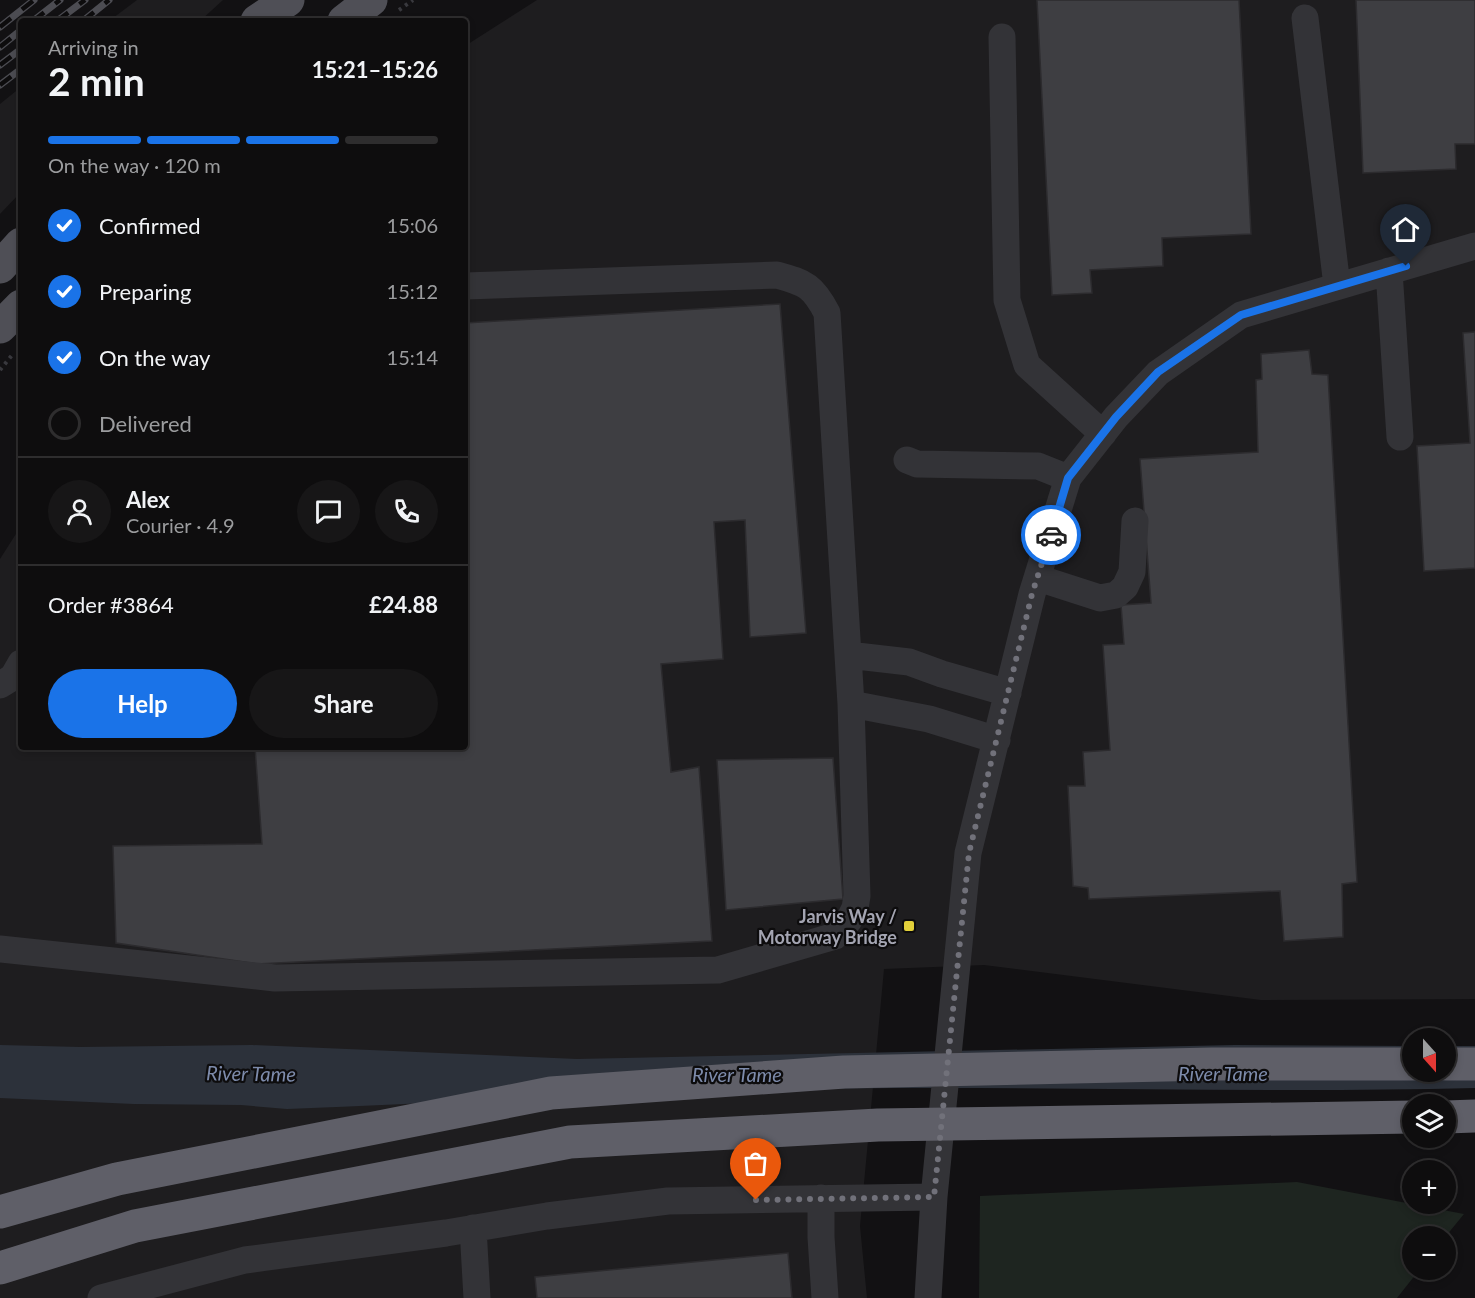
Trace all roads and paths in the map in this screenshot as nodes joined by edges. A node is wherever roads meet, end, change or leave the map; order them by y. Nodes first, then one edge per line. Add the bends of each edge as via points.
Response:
1 (288, 0) edge
2 (371, 0) edge
3 (261, 18) edge
4 (348, 18) edge
5 (1305, 18) dead end
6 (1002, 37) dead end
7 (1475, 246) edge
8 (18, 247) edge
9 (0, 267) edge
10 (1389, 271) junction
11 (468, 286) edge
12 (1337, 286) junction
13 (18, 309) edge
14 (0, 327) edge
15 (1103, 434) junction
16 (1400, 437) dead end
17 (907, 460) dead end
18 (1068, 478) junction
19 (1135, 522) dead end
20 (1038, 578) junction
21 (848, 655) junction
22 (18, 668) edge
23 (0, 685) edge
24 (1008, 693) junction
25 (851, 704) junction
26 (997, 740) junction
27 (0, 949) edge
28 (1402, 1064) edge
29 (1456, 1064) edge
30 (1475, 1064) edge
31 (1475, 1116) edge
32 (1402, 1117) edge
33 (1456, 1117) edge
34 (934, 1197) junction
35 (821, 1198) junction
36 (0, 1212) edge
37 (473, 1228) junction
38 (0, 1268) edge
39 (101, 1298) edge
40 (477, 1298) edge
41 (825, 1298) edge
42 (928, 1298) edge

1 - 3 main road
2 - 4 main road
5 - 12 street
6 - 15 street via 1007,300 1027,364
7 - 10 street
8 - 9 main road
10 - 12 street
10 - 16 street
11 - 21 street via 777,275 798,281 816,293 827,313
12 - 15 street via 1241,315 1158,372
13 - 14 main road
15 - 18 street
17 - 18 street via 917,464 1038,466
18 - 20 street
19 - 20 street via 1132,572 1116,595 1100,598
20 - 24 street
21 - 24 street via 909,662
21 - 25 street
22 - 23 street
24 - 26 street
25 - 26 street via 929,719
25 - 27 street via 857,896 852,914 835,936 718,970 275,978
26 - 34 street via 969,853
28 - 36 highway, bridge via 844,1072 551,1093 117,1179
29 - 30 highway
31 - 33 highway
32 - 38 highway, bridge via 878,1125 570,1142 135,1226
34 - 35 street
34 - 42 street
35 - 37 street via 668,1201
35 - 41 street
37 - 39 street via 245,1260
37 - 40 street

